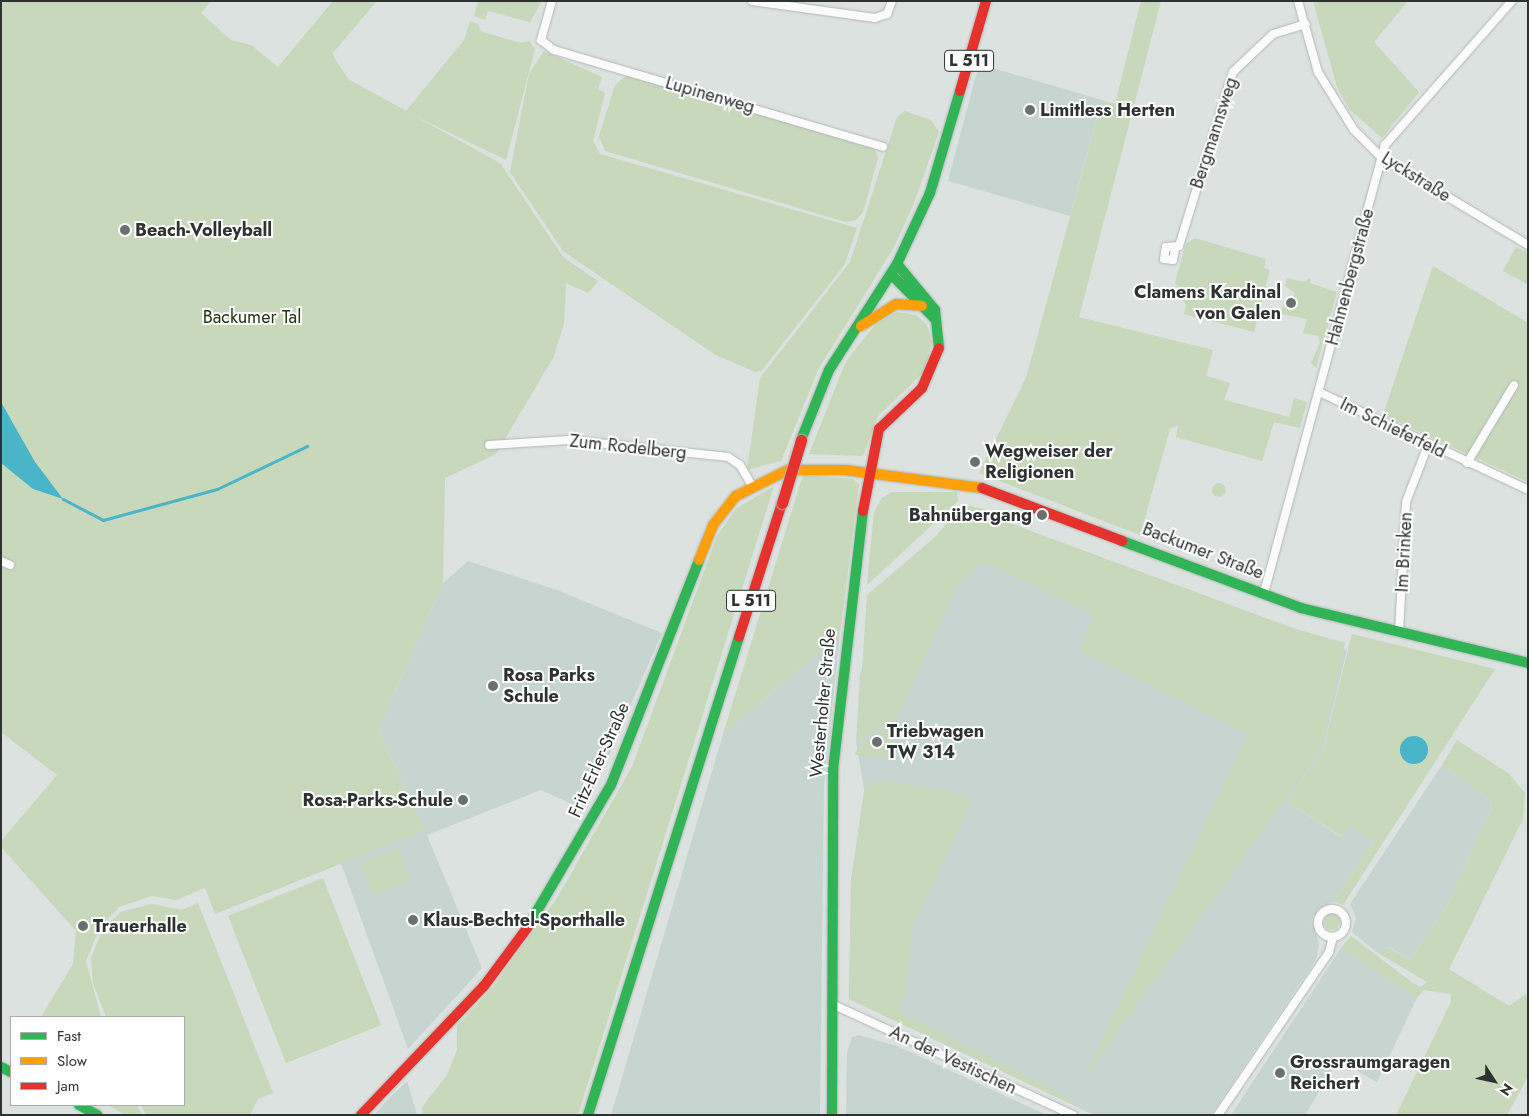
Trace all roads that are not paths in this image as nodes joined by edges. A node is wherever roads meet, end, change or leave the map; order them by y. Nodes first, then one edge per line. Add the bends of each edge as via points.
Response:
1 (552, 1) edge
2 (752, 1) edge
3 (892, 1) edge
4 (986, 1) edge
5 (1298, 1) edge
6 (1509, 2) edge
7 (1305, 24) junction
8 (883, 147) dead end
9 (1381, 157) junction
10 (1528, 244) edge
11 (1175, 249) dead end
12 (894, 269) junction
13 (922, 306) junction
14 (937, 321) junction
15 (848, 338) junction
16 (1514, 385) dead end
17 (1319, 392) junction
18 (489, 445) dead end
19 (1428, 445) junction
20 (1467, 463) junction
21 (867, 472) junction
22 (752, 486) junction
23 (1528, 490) edge
24 (1, 561) edge
25 (10, 564) dead end
26 (1264, 593) junction
27 (1399, 633) junction
28 (1528, 663) edge
29 (1333, 937) dead end
30 (834, 1005) junction
31 (81, 1106) edge
32 (97, 1115) edge
33 (361, 1115) edge
34 (588, 1115) edge
35 (832, 1115) edge
36 (1073, 1115) edge
37 (1218, 1115) edge

1 - 8 street, Lupinenweg via 541,40 554,50
2 - 3 street via 875,18 887,14
4 - 12 street, L 511 via 930,192
5 - 7 street, Lyckstraße
6 - 9 street, Hahnenbergstraße via 1401,124
7 - 9 street, Lyckstraße via 1318,72 1334,105
7 - 11 street, Bergmannsweg via 1273,34 1233,72
9 - 10 street, Lyckstraße
9 - 17 street, Hahnenbergstraße
12 - 13 street
12 - 14 street, Westerholter Straße via 930,300
12 - 15 street, L 511
13 - 14 street
13 - 15 street via 896,304 871,317
14 - 21 street, Westerholter Straße via 934,368 922,388 879,429
15 - 34 street, L 511, bridge via 829,370 801,440
16 - 20 street, Im Schieferfeld
17 - 19 street, Im Schieferfeld
17 - 26 street, Hahnenbergstraße
18 - 22 street, Zum Rodelberg via 570,440 728,457 740,465
19 - 20 street, Im Schieferfeld
19 - 27 street, Im Brinken via 1406,502
20 - 23 street, Im Schieferfeld
21 - 22 street, Fritz-Erler-Straße via 788,470
21 - 26 street, Backumer Straße via 992,490
21 - 30 street, Westerholter Straße via 833,770
22 - 33 street, Fritz-Erler-Straße via 736,496 713,525 611,785 552,889 492,978
24 - 25 street
26 - 27 street, Backumer Straße via 1301,608
27 - 28 street, Backumer Straße
29 - 37 street via 1329,952
30 - 35 street, Westerholter Straße
30 - 36 street, An der Vestischen
31 - 32 street

